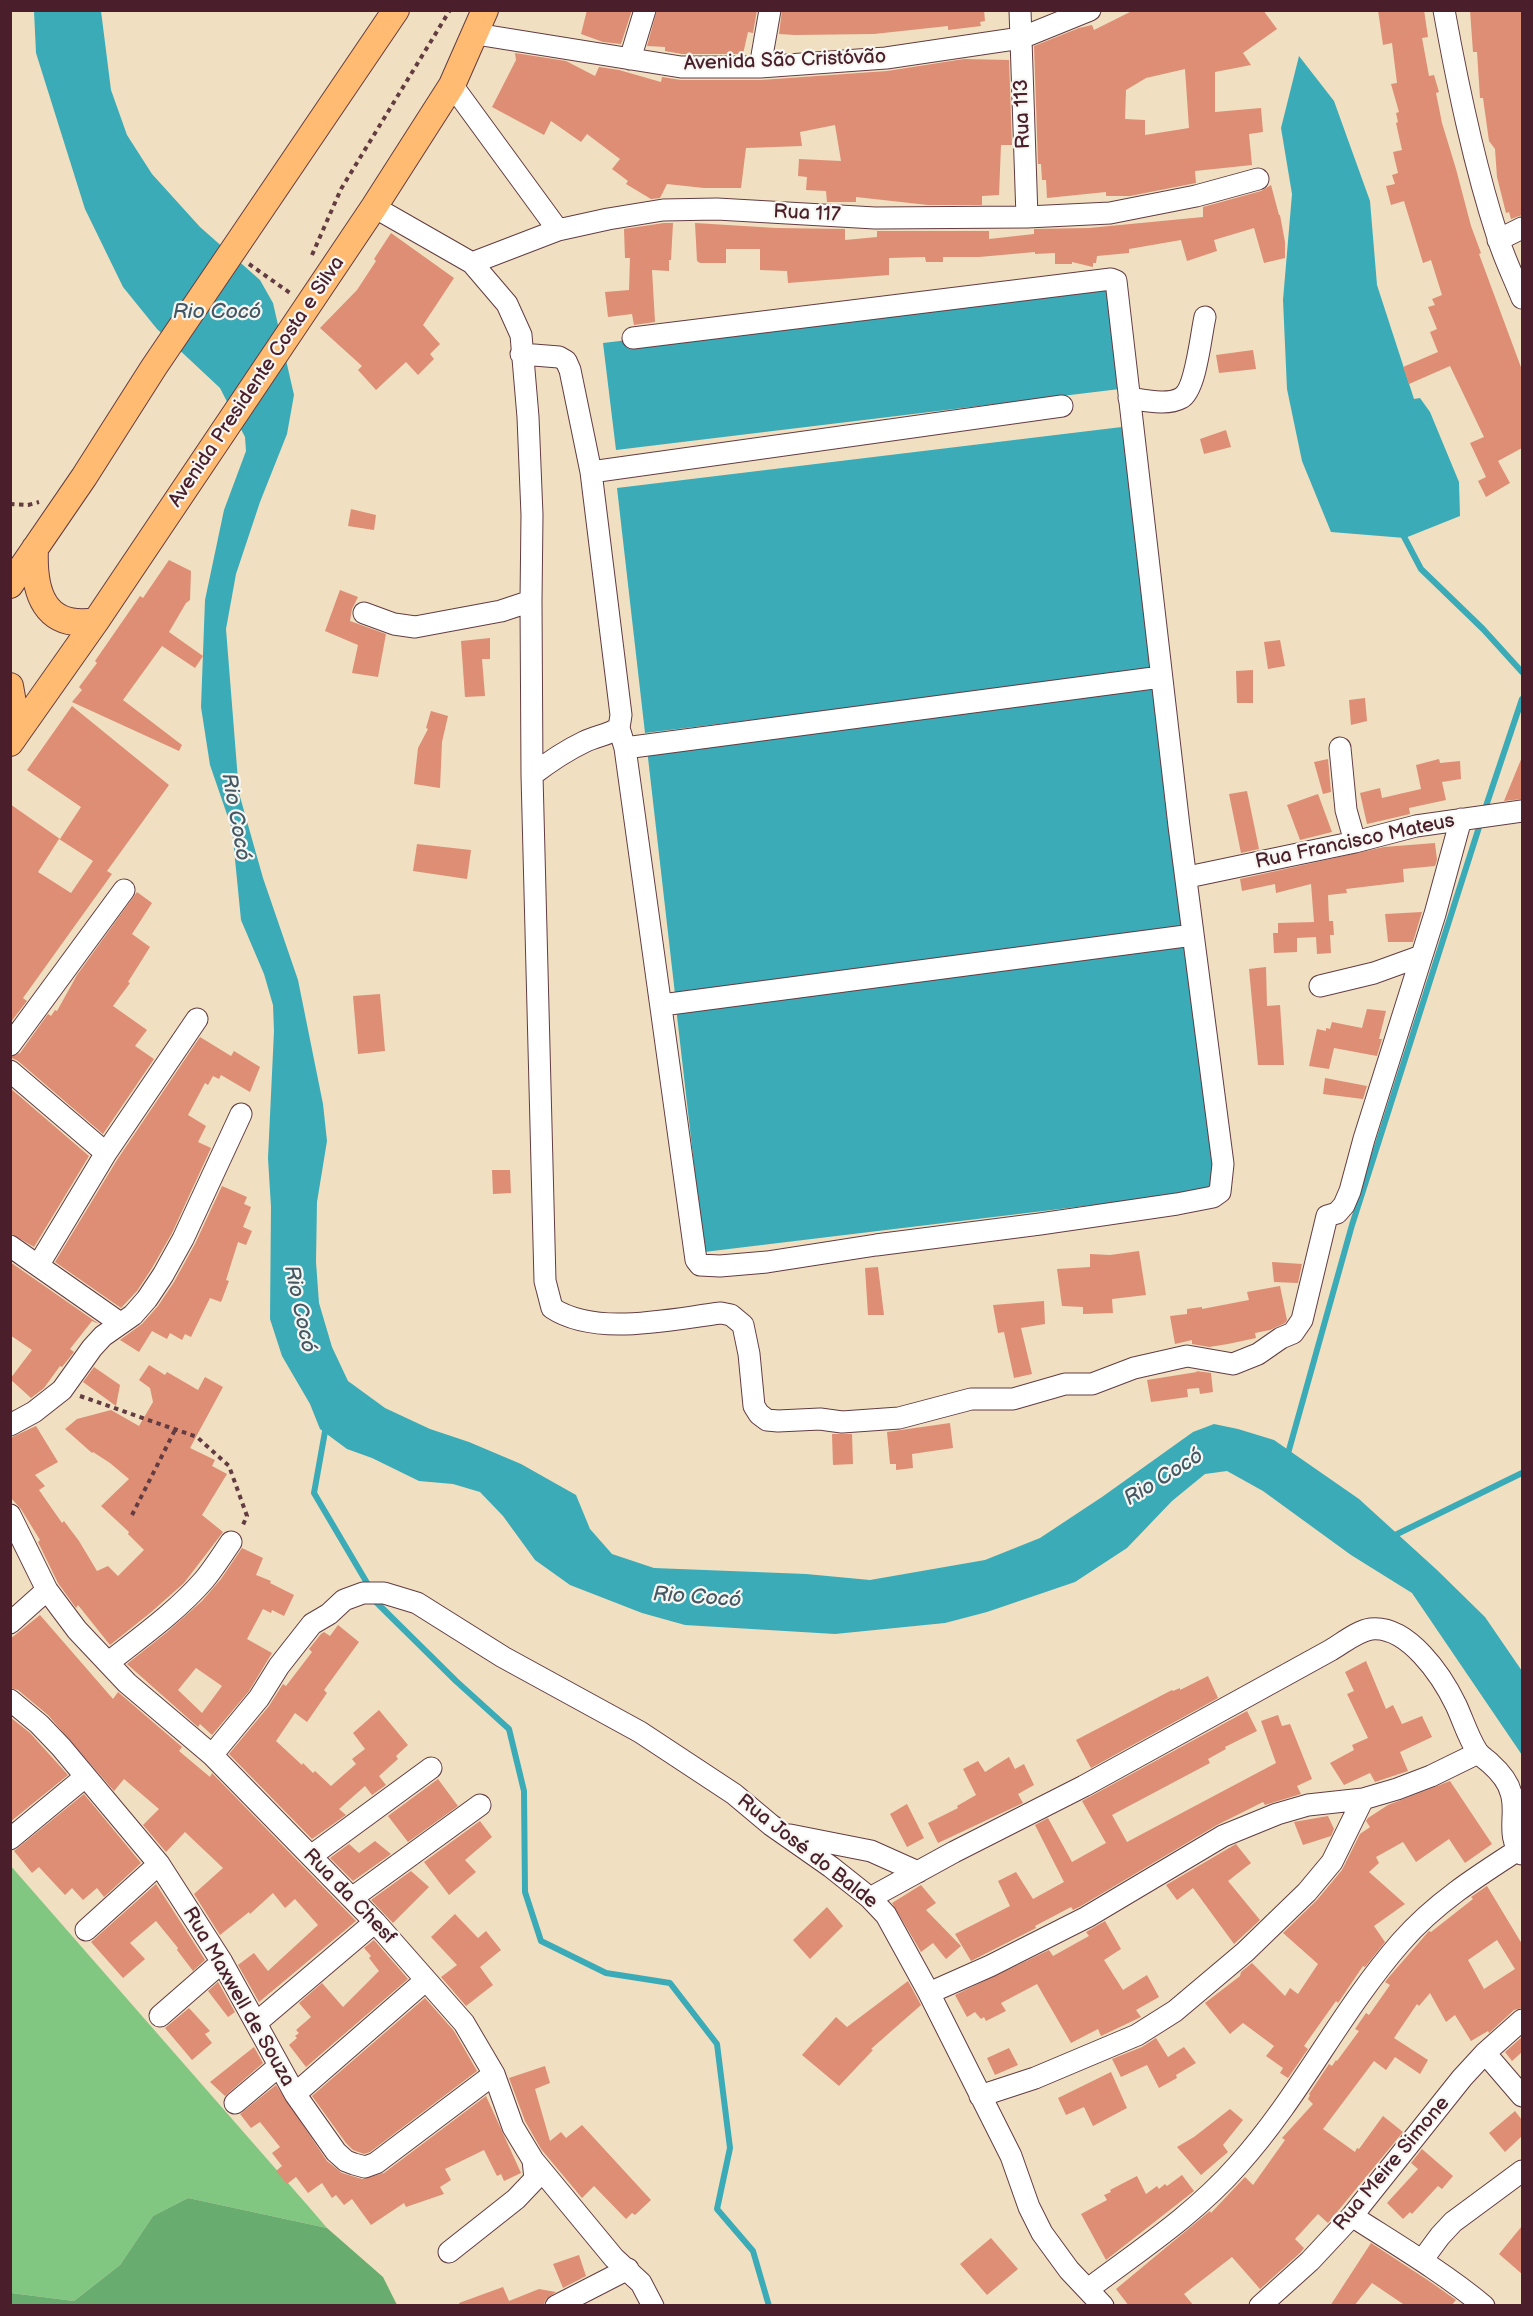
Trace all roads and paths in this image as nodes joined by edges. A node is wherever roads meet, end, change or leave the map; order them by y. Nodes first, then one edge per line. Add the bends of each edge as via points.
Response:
1 (396, 10) edge
2 (450, 10) edge
3 (645, 10) edge
4 (770, 10) edge
5 (1020, 10) edge
6 (1090, 10) edge
7 (1444, 10) edge
8 (481, 22) edge
9 (1020, 38) junction
10 (630, 59) junction
11 (760, 67) junction
12 (452, 85) junction
13 (1258, 179) dead end
14 (374, 207) junction
15 (1027, 217) junction
16 (1522, 228) edge
17 (558, 230) junction
18 (1498, 240) junction
19 (227, 259) junction
20 (309, 261) dead end
21 (471, 263) junction
22 (296, 293) junction
23 (1522, 298) edge
24 (1205, 317) dead end
25 (633, 338) dead end
26 (521, 354) junction
27 (1129, 398) junction
28 (1062, 406) dead end
29 (591, 472) junction
30 (35, 549) junction
31 (10, 585) edge
32 (531, 601) junction
33 (364, 613) dead end
34 (96, 621) junction
35 (1161, 677) junction
36 (10, 686) edge
37 (622, 738) junction
38 (12, 741) edge
39 (1340, 748) dead end
40 (532, 775) junction
41 (1522, 811) edge
42 (1461, 819) junction
43 (1356, 842) junction
44 (1188, 877) junction
45 (124, 890) dead end
46 (1193, 935) junction
47 (1421, 956) junction
48 (1320, 987) dead end
49 (662, 1005) junction
50 (197, 1019) dead end
51 (10, 1045) edge
52 (10, 1071) edge
53 (241, 1114) dead end
54 (106, 1153) junction
55 (10, 1246) edge
56 (39, 1264) junction
57 (120, 1323) junction
58 (63, 1390) junction
59 (10, 1425) edge
60 (176, 1428) junction
61 (10, 1515) edge
62 (132, 1515) dead end
63 (231, 1542) joint
64 (47, 1590) junction
65 (10, 1623) edge
66 (109, 1662) junction
67 (10, 1700) edge
68 (1478, 1753) junction
69 (212, 1755) junction
70 (431, 1768) dead end
71 (85, 1777) junction
72 (1363, 1799) junction
73 (480, 1805) dead end
74 (783, 1834) junction
75 (10, 1839) edge
76 (1520, 1852) edge
77 (311, 1856) junction
78 (159, 1864) junction
79 (918, 1872) junction
80 (352, 1898) junction
81 (870, 1898) junction
82 (375, 1922) junction
83 (86, 1930) dead end
84 (222, 1962) junction
85 (426, 1980) junction
86 (929, 1993) junction
87 (160, 2016) dead end
88 (1522, 2020) edge
89 (256, 2023) junction
90 (1485, 2053) junction
91 (279, 2066) junction
92 (494, 2074) junction
93 (295, 2094) junction
94 (980, 2096) junction
95 (1522, 2096) edge
96 (235, 2103) dead end
97 (533, 2160) junction
98 (1522, 2170) edge
99 (1352, 2216) junction
100 (449, 2252) dead end
101 (1423, 2259) junction
102 (628, 2269) junction
103 (1088, 2289) junction
104 (556, 2306) edge
105 (653, 2306) edge
106 (1103, 2306) edge
107 (1260, 2306) edge
108 (1484, 2306) edge

1 - 19 main road
2 - 20 path, Avenida Presidente Costa e Silva via 341,189
3 - 10 street
4 - 11 street
5 - 9 street, Rua 113
6 - 9 street, Avenida São Cristóvão
7 - 18 street via 1460,94
8 - 10 street, Avenida São Cristóvão via 510,38
8 - 12 main road, Avenida Presidente Costa e Silva
9 - 11 street, Avenida São Cristóvão via 886,58
9 - 15 street, Rua 113
10 - 11 street, Avenida São Cristóvão via 681,67
12 - 14 main road, Avenida Presidente Costa e Silva
12 - 17 street
13 - 15 street, Rua 117 via 1141,208
14 - 21 street
14 - 22 main road, Avenida Presidente Costa e Silva
15 - 17 street, Rua 117 via 875,218 717,209 663,210
16 - 18 street
17 - 21 street, Rua 117
18 - 23 street
19 - 22 path
19 - 30 main road
21 - 26 street via 507,304 521,335
22 - 34 main road, Avenida Presidente Costa e Silva via 293,326
24 - 27 street via 1186,394 1157,402
25 - 27 street via 1112,279 1118,285
26 - 29 street via 567,361
26 - 32 street via 532,515
27 - 35 street
28 - 29 street
29 - 37 street
30 - 31 main road
30 - 34 main road via 36,583 46,606 71,622
32 - 33 street via 501,611 414,627
32 - 40 street
34 - 38 main road, Avenida Presidente Costa e Silva
35 - 37 street
35 - 44 street
36 - 38 main road via 15,714
37 - 40 street via 610,734 587,740
37 - 49 street
39 - 43 street via 1342,787
40 - 47 street via 545,1281 552,1308 584,1322 608,1324 721,1313 731,1316 742,1325 749,1354 753,1406 767,1420 842,1422 899,1418 971,1399 1013,1399 1065,1384 1092,1384 1134,1368 1187,1356 1233,1364 1293,1333 1306,1307 1327,1216 1337,1213 1350,1191
41 - 42 street, Rua Francisco Mateus
42 - 43 street, Rua Francisco Mateus
42 - 47 street
43 - 44 street, Rua Francisco Mateus
44 - 46 street
45 - 51 street
46 - 49 street
46 - 49 street via 1223,1164 1220,1192 1177,1204 767,1262 708,1267 700,1266 696,1260
47 - 48 street
50 - 54 street
52 - 54 street
53 - 57 street via 163,1275 133,1315
54 - 56 street
55 - 56 street
56 - 57 street
57 - 58 street via 92,1348
58 - 59 street
58 - 60 path
60 - 62 path
60 - 63 path via 197,1437 229,1466 247,1516
61 - 64 street, Rua da Chesf
63 - 66 street via 187,1598
64 - 65 street
64 - 66 street, Rua da Chesf via 77,1630
66 - 69 street, Rua da Chesf via 127,1683
67 - 71 street, Rua Maxwell de Souza via 39,1724
68 - 72 street via 1431,1776
68 - 76 street via 1505,1779 1512,1794 1511,1825
68 - 79 street via 1440,1676 1418,1650 1392,1631 1371,1629
69 - 74 street, Rua José do Balde via 312,1624 344,1600 363,1593 384,1593 432,1612 503,1657 640,1732 734,1794
69 - 77 street, Rua da Chesf
70 - 77 street
71 - 75 street
71 - 78 street, Rua Maxwell de Souza
72 - 86 street via 1308,1805 1223,1836 1087,1917
72 - 94 street via 1332,1862 1307,1892 1175,2011 1137,2035 1035,2078
73 - 80 street
74 - 79 street via 862,1849
74 - 81 street, Rua José do Balde
76 - 103 street via 1469,1881 1433,1909 1402,1941 1330,2036 1279,2115 1237,2167 1181,2220
77 - 80 street, Rua da Chesf
78 - 83 street
78 - 84 street, Rua Maxwell de Souza
79 - 81 street
80 - 82 street, Rua da Chesf
81 - 86 street, Rua José do Balde via 886,1915
82 - 85 street, Rua da Chesf
82 - 89 street
84 - 87 street
84 - 89 street, Rua Maxwell de Souza
85 - 92 street, Rua da Chesf via 464,2022
85 - 93 street
86 - 94 street, Rua José do Balde
88 - 90 street, Rua Meire Simone
89 - 91 street, Rua Maxwell de Souza
90 - 95 street
90 - 99 street, Rua Meire Simone
91 - 93 street, Rua Maxwell de Souza
91 - 96 street
92 - 93 street, Rua Maxwell de Souza via 389,2154 365,2167 346,2161 336,2152
92 - 97 street, Rua da Chesf via 513,2127
94 - 103 street, Rua José do Balde via 1011,2156 1042,2233
97 - 100 street via 535,2179
97 - 102 street, Rua da Chesf via 614,2258
98 - 101 street via 1453,2222
99 - 101 street
99 - 107 street, Rua Meire Simone
101 - 108 street
102 - 104 street
102 - 105 street, Rua da Chesf
103 - 106 street, Rua José do Balde

